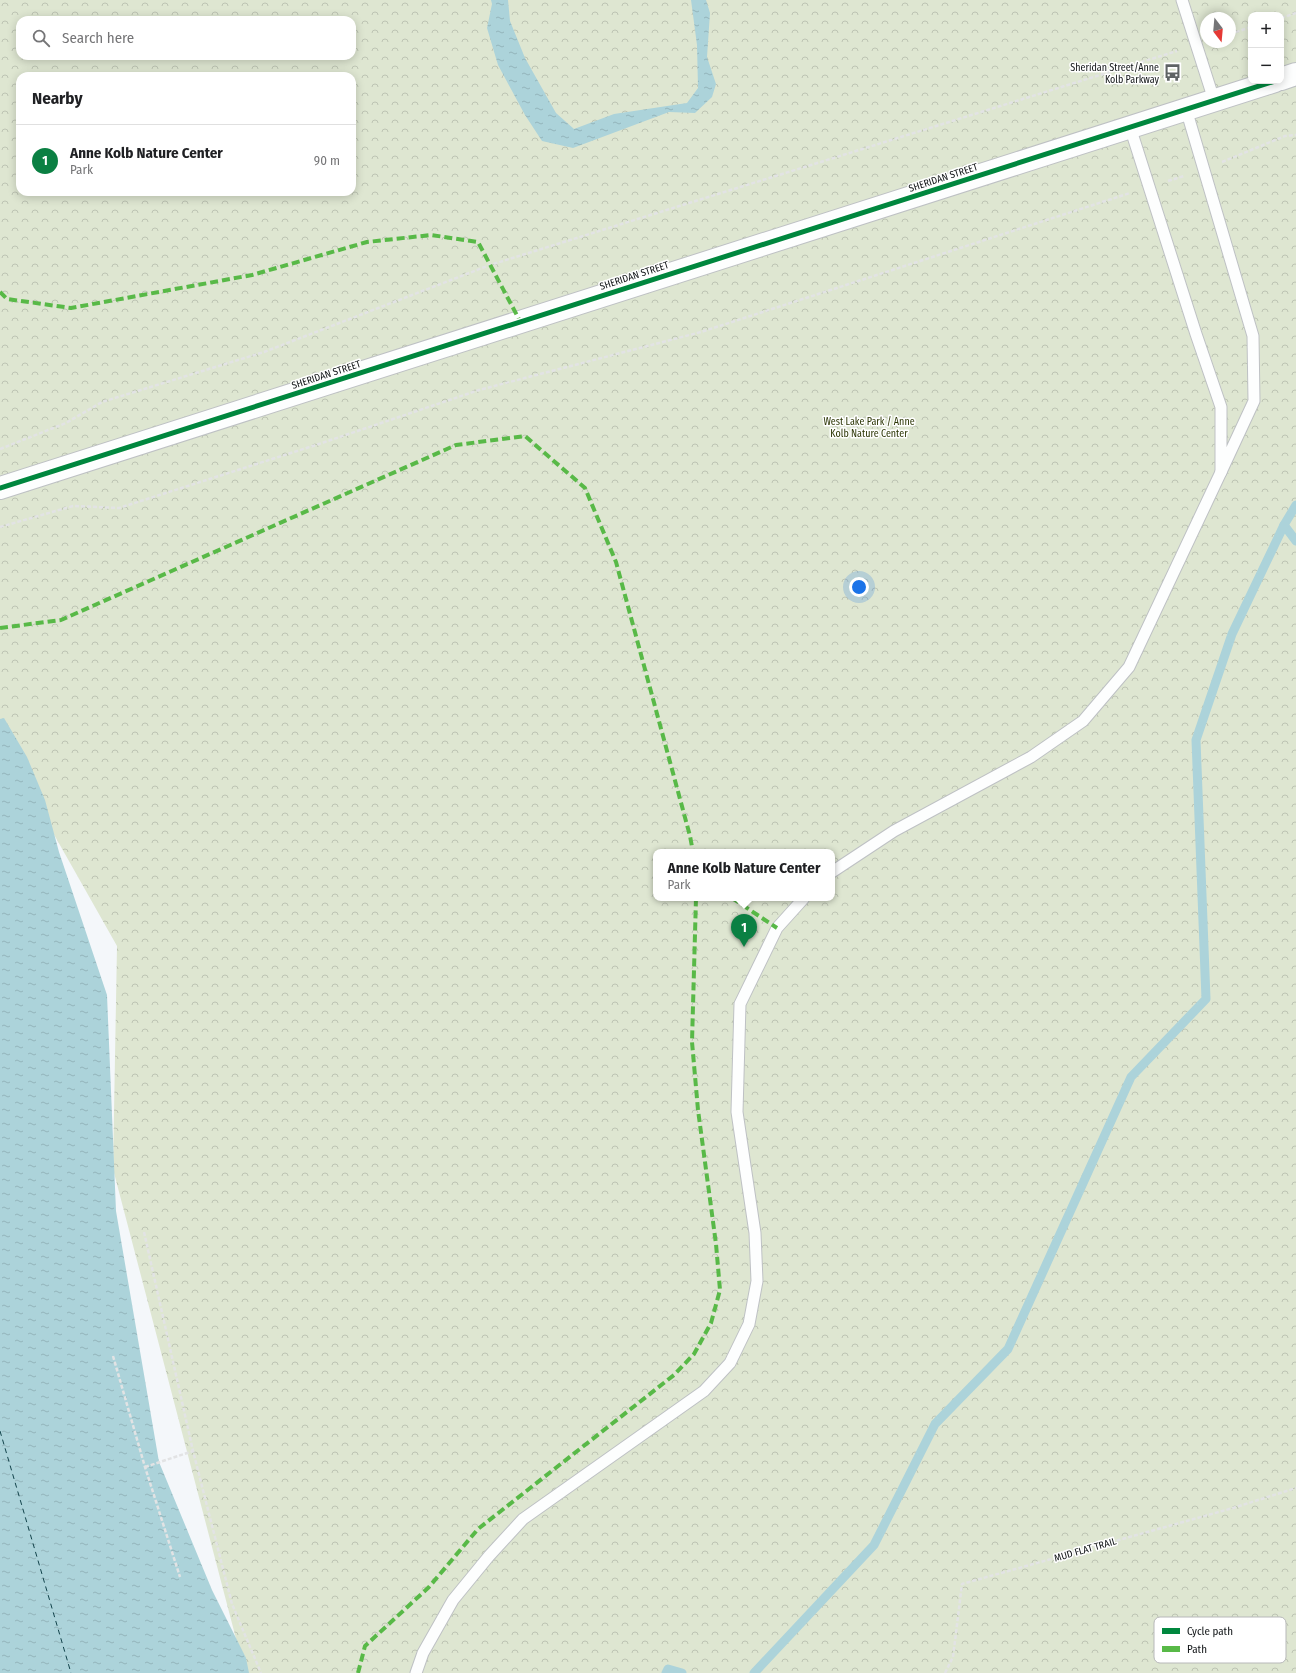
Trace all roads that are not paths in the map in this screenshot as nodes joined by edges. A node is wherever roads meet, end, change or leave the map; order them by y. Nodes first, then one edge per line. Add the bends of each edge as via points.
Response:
1 (1182, 0) edge
2 (1296, 74) edge
3 (1284, 78) edge
4 (1265, 84) edge
5 (1214, 100) junction
6 (1186, 109) junction
7 (1130, 126) junction
8 (1221, 472) junction
9 (0, 488) edge
10 (835, 870) edge
11 (801, 901) edge
12 (416, 1673) edge

1 - 5 lane
2 - 3 main road
4 - 5 main road, SHERIDAN STREET
5 - 6 main road, SHERIDAN STREET
6 - 7 main road, SHERIDAN STREET
6 - 8 lane via 1253,336 1254,401
7 - 8 lane via 1221,407
7 - 9 main road, SHERIDAN STREET
8 - 10 lane via 1129,668 1083,721 1031,757 894,831
11 - 12 lane via 777,928 740,1004 737,1112 755,1233 757,1281 749,1324 730,1363 704,1391 523,1519 453,1600 423,1653

